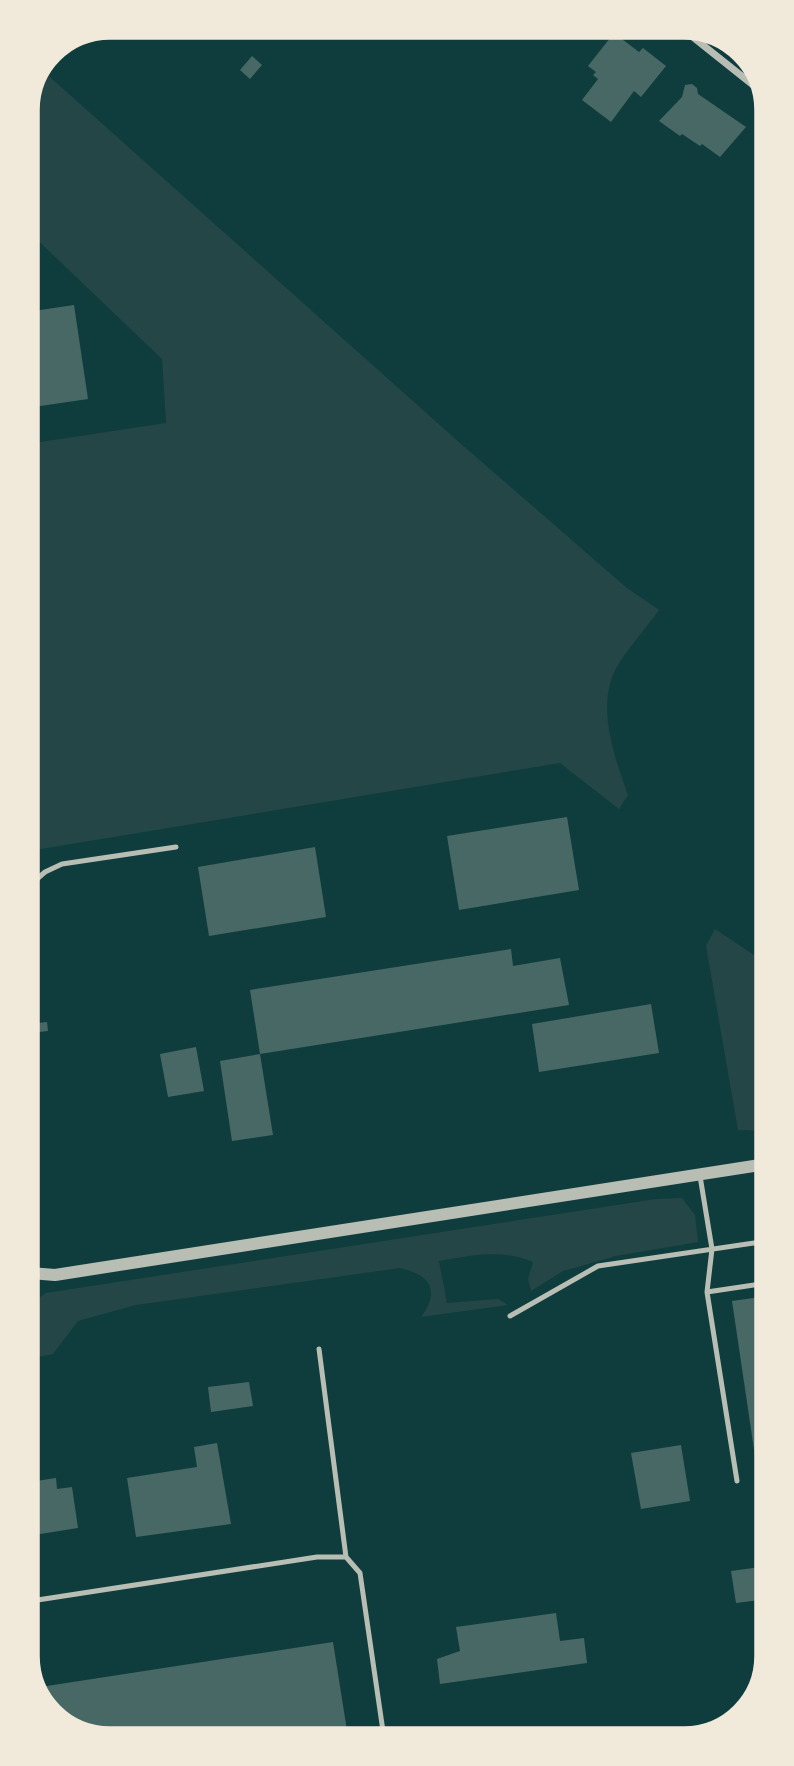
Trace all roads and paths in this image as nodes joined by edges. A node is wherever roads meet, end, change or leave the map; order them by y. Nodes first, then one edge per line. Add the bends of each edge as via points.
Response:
1 (696, 40) edge
2 (750, 83) edge
3 (176, 847) dead end
4 (39, 878) edge
5 (756, 1166) edge
6 (700, 1175) junction
7 (756, 1242) edge
8 (712, 1249) junction
9 (38, 1274) edge
10 (756, 1285) edge
11 (708, 1292) junction
12 (509, 1316) dead end
13 (319, 1349) dead end
14 (737, 1481) dead end
15 (346, 1557) junction
16 (38, 1600) edge
17 (382, 1727) edge

1 - 2 street
3 - 4 lane via 62,864
5 - 6 street
6 - 8 lane
6 - 9 street via 55,1275
7 - 8 lane
8 - 11 lane
8 - 12 lane via 598,1266
10 - 11 lane
11 - 14 lane
13 - 15 lane
15 - 16 lane via 317,1557
15 - 17 lane via 360,1573

